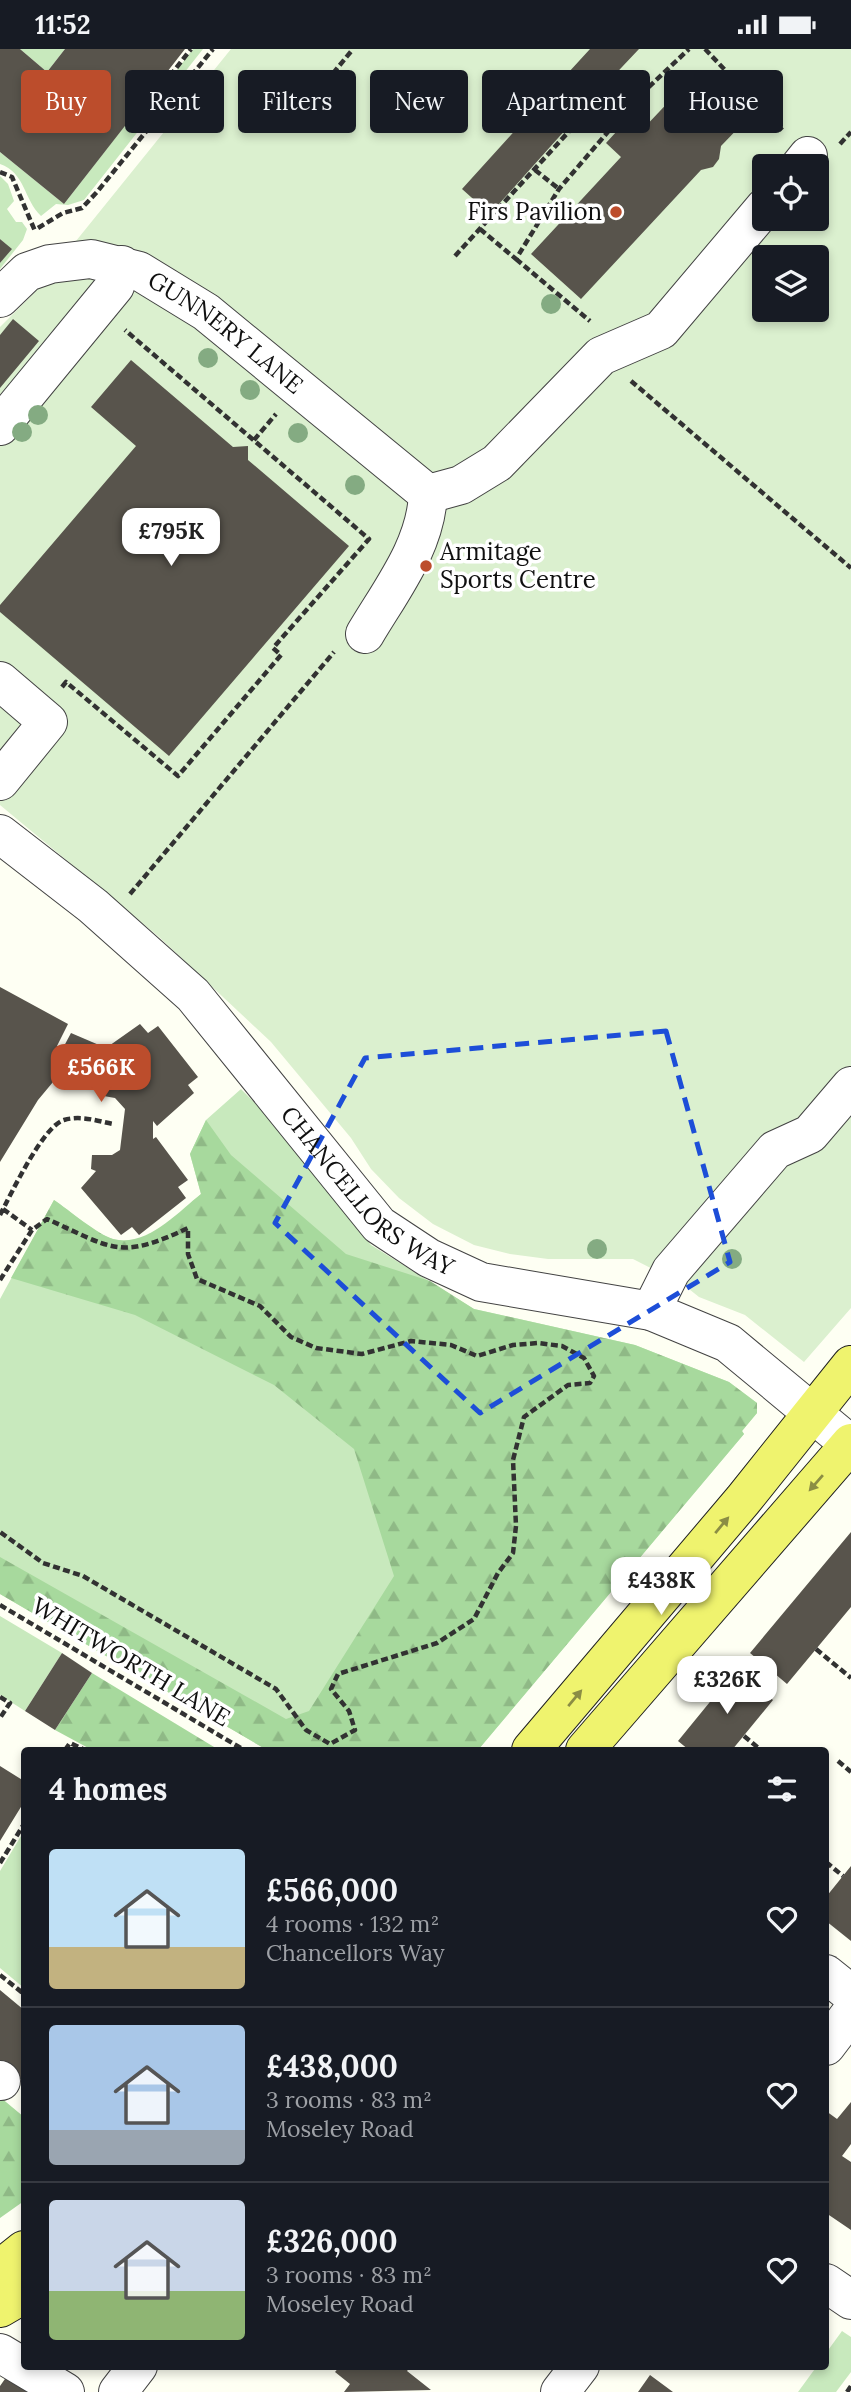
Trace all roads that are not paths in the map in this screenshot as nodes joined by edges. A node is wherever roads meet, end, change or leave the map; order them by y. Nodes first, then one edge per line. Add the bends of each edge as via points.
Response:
1 (752, 222) edge
2 (122, 265) junction
3 (0, 298) edge
4 (0, 426) edge
5 (428, 494) junction
6 (365, 634) road end
7 (0, 681) edge
8 (0, 781) edge
9 (0, 834) edge
10 (851, 1086) edge
11 (651, 1311) junction
12 (851, 1366) edge
13 (814, 1413) junction
14 (851, 1444) edge
15 (534, 1747) edge
16 (588, 1747) edge
17 (829, 1976) edge
18 (851, 1994) edge
19 (851, 2013) edge
20 (829, 2042) edge
21 (21, 2252) edge
22 (0, 2269) edge
23 (829, 2285) edge
24 (21, 2296) edge
25 (851, 2300) edge
26 (0, 2308) edge
27 (0, 2353) edge
28 (21, 2366) edge
29 (28, 2370) edge
30 (135, 2370) edge
31 (577, 2370) edge
32 (65, 2392) edge
33 (118, 2392) edge
34 (560, 2392) edge

1 - 5 street via 661,330 601,356 497,463 461,485
2 - 3 street, GUNNERY LANE via 91,258 50,264 27,272
2 - 4 street via 103,302
2 - 5 street, GUNNERY LANE via 206,312
5 - 6 street via 418,542
7 - 8 street via 48,722
9 - 11 street, CHANCELLORS WAY via 109,919 193,995 379,1225 429,1258 481,1282
10 - 11 street via 810,1135 775,1150 671,1271
11 - 13 street, CHANCELLORS WAY via 728,1343
12 - 13 main road
13 - 14 street, CHANCELLORS WAY
15 -> 13 main road
14 -> 16 main road
17 - 18 street
19 - 20 street
21 - 22 main road
23 - 25 street
24 - 26 main road
27 - 28 street
29 - 32 street
30 - 33 street
31 - 34 street

